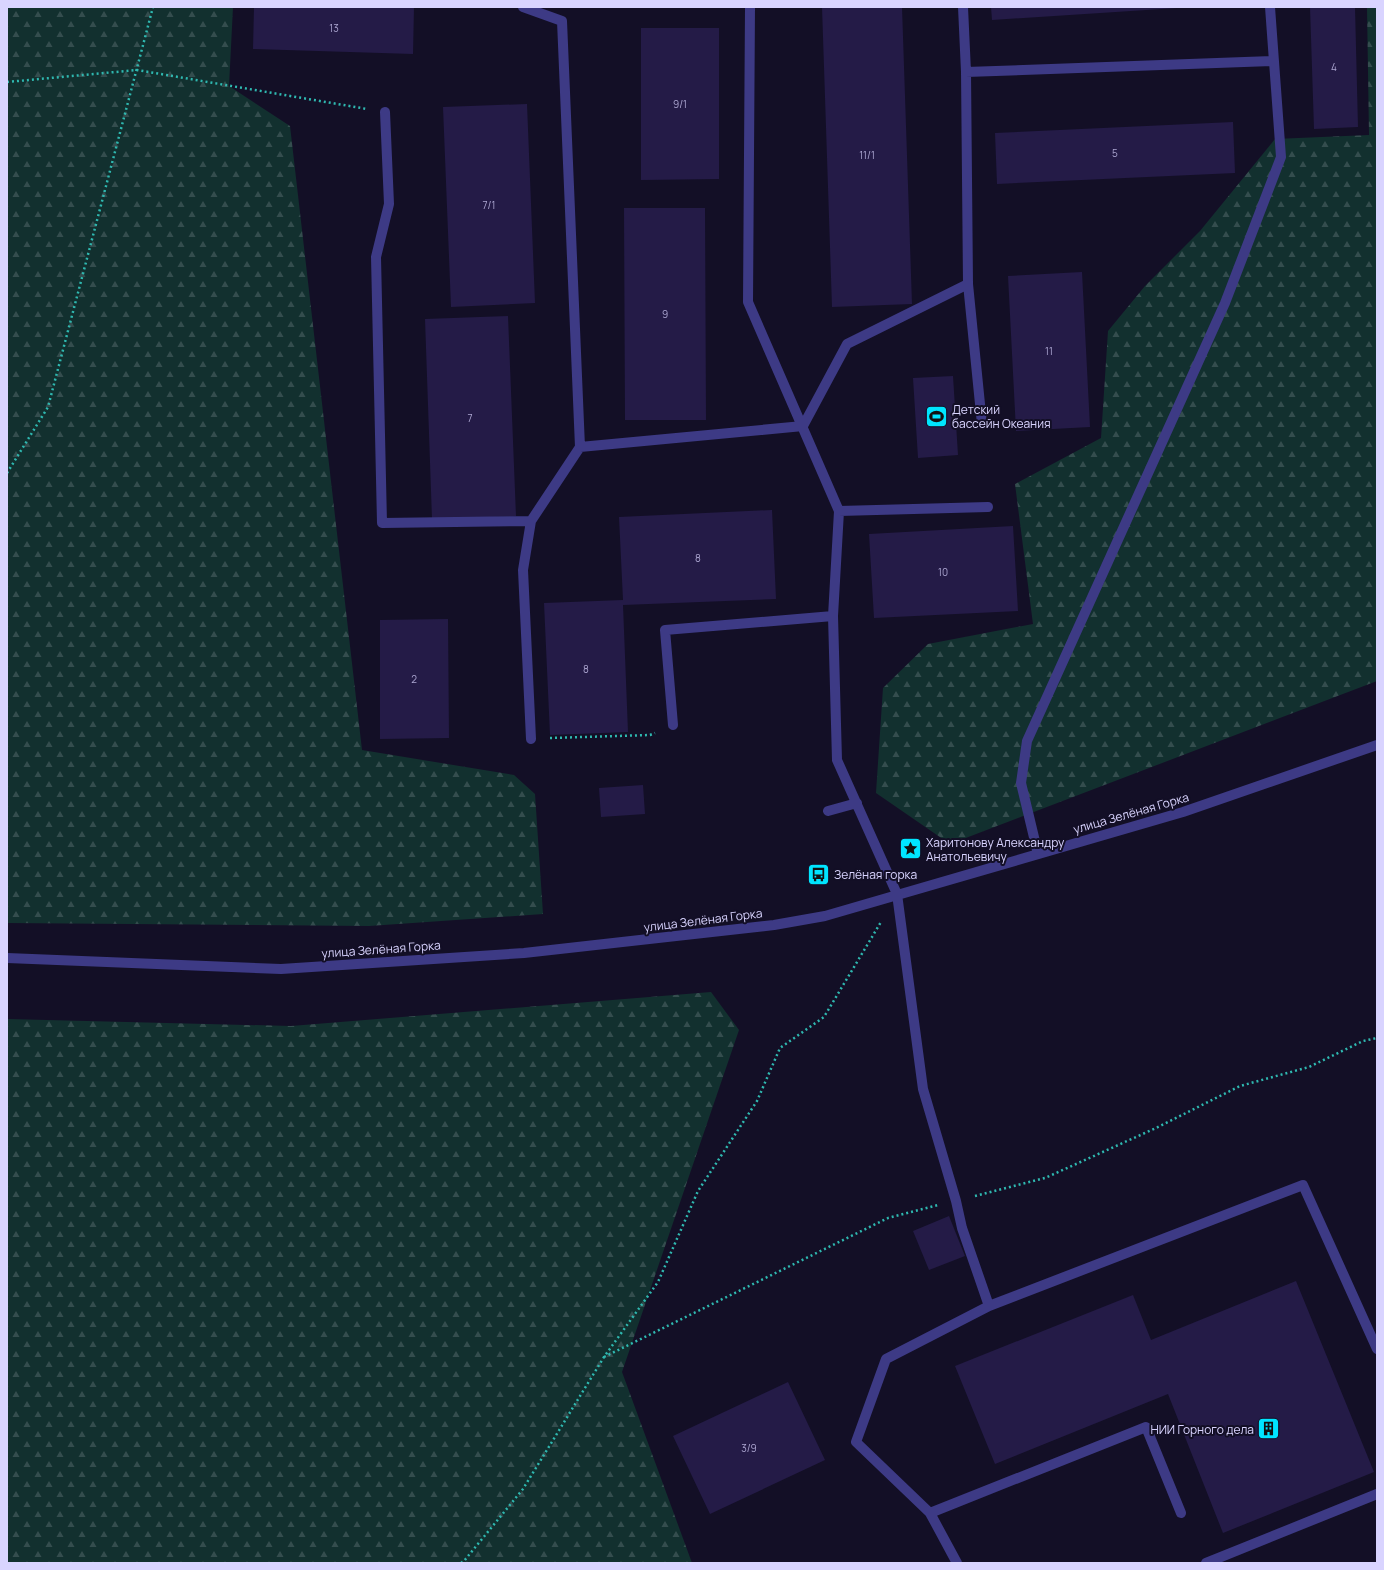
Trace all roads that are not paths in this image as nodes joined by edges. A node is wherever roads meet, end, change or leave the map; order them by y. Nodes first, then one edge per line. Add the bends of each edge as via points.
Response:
1 (524, 7) edge
2 (750, 7) edge
3 (963, 7) edge
4 (1270, 7) edge
5 (1274, 61) junction
6 (966, 72) junction
7 (385, 112) road end
8 (968, 284) junction
9 (982, 424) dead end
10 (803, 426) junction
11 (580, 447) junction
12 (988, 507) dead end
13 (839, 511) junction
14 (531, 521) junction
15 (833, 616) junction
16 (673, 725) road end
17 (531, 738) road end
18 (1377, 745) edge
19 (857, 803) junction
20 (828, 811) dead end
21 (1038, 854) junction
22 (897, 894) junction
23 (7, 958) edge
24 (989, 1306) junction
25 (1377, 1349) edge
26 (1377, 1494) edge
27 (930, 1513) junction
28 (1181, 1513) dead end
29 (956, 1563) edge
30 (1206, 1563) edge

1 - 11 street via 562,21
2 - 10 street via 748,302
3 - 6 street
4 - 5 street
5 - 6 street
5 - 21 street via 1281,157 1225,303 1027,741 1021,783
6 - 8 street
7 - 14 street via 389,204 376,258 382,523
8 - 9 street
8 - 10 street via 847,344
10 - 11 street
10 - 13 street
11 - 14 street
12 - 13 street
13 - 15 street
14 - 17 street via 524,570
15 - 16 street via 665,630
15 - 19 street via 837,760
18 - 21 street, улица Зелёная Горка via 1183,812
19 - 20 street
19 - 22 street
21 - 22 street, улица Зелёная Горка
22 - 23 street, улица Зелёная Горка via 825,916 774,925 524,953 282,968
22 - 24 street via 923,1089 962,1228
24 - 25 street via 1303,1185
24 - 27 street via 886,1360 856,1442
26 - 30 street
27 - 28 street via 1146,1427
27 - 29 street

